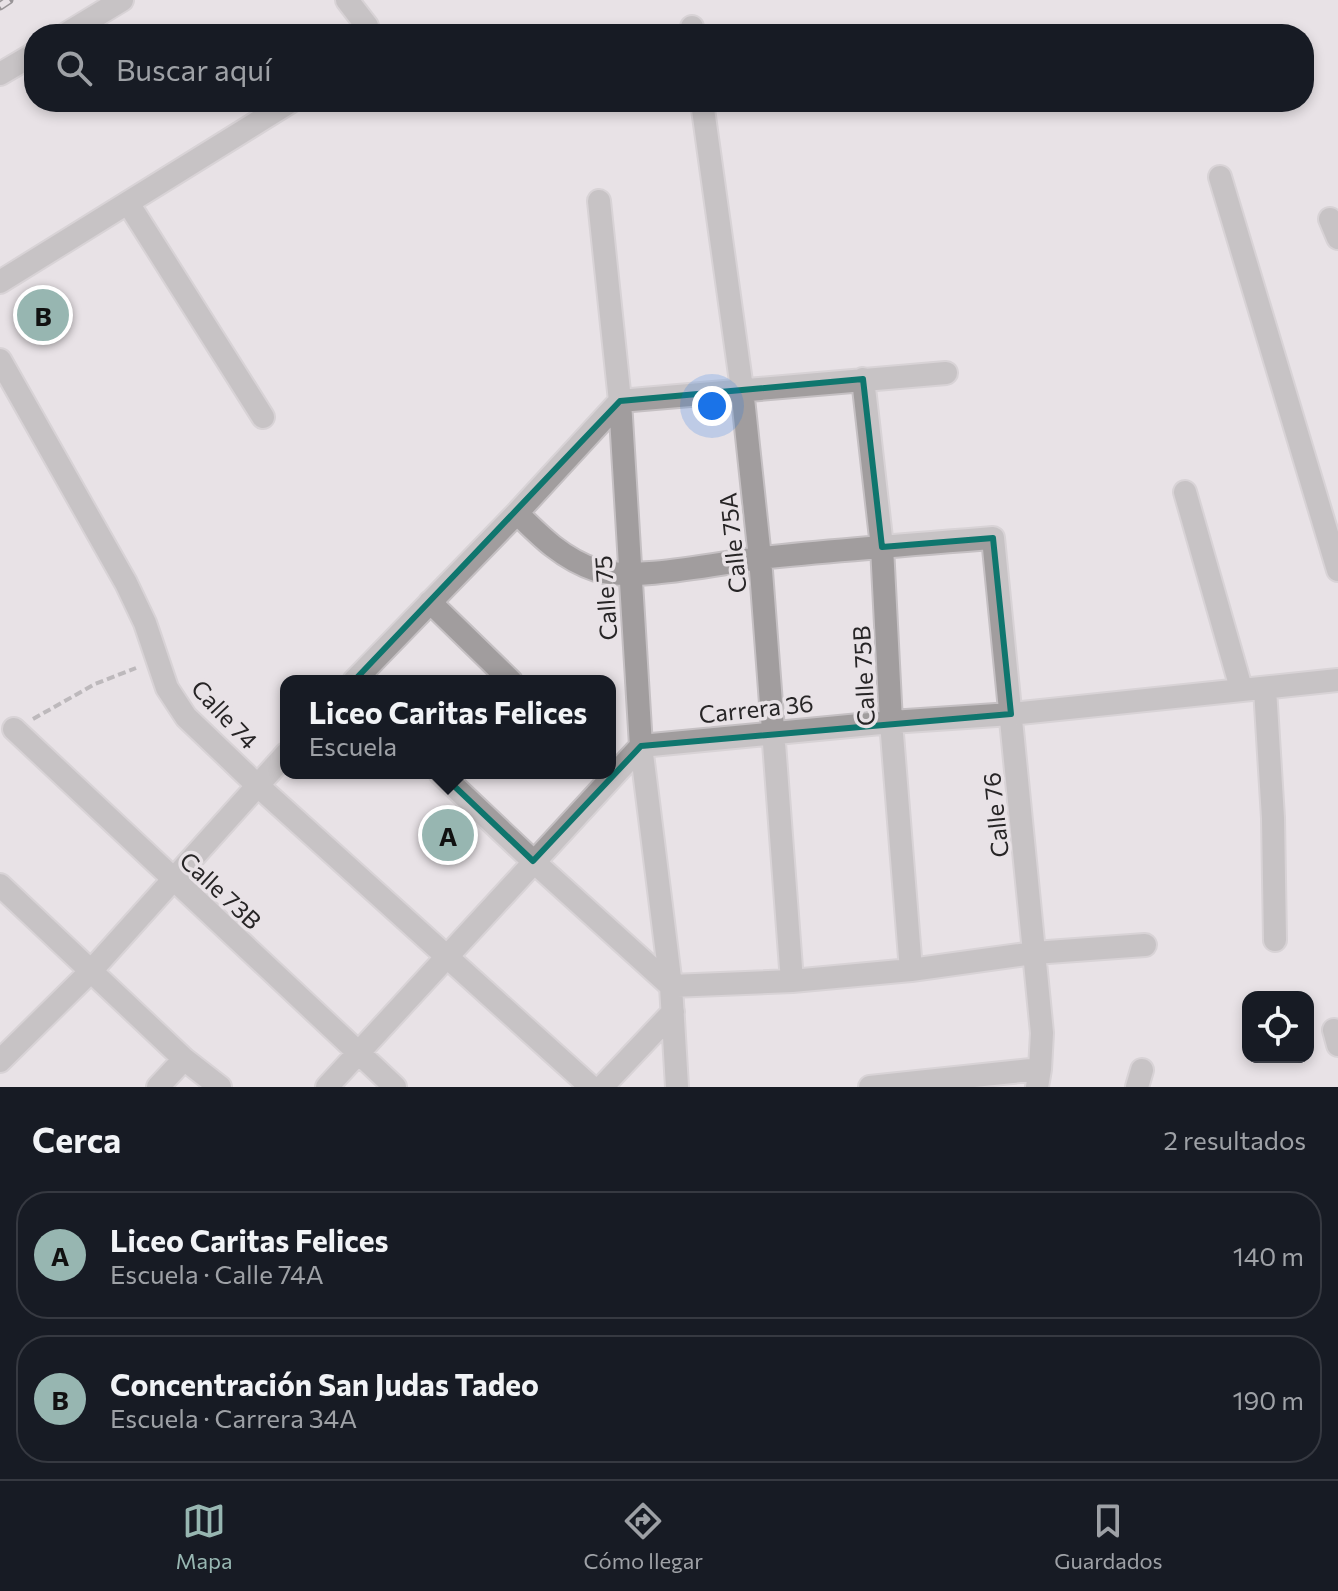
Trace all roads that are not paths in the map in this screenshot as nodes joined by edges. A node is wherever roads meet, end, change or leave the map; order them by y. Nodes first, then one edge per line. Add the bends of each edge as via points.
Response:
1 (122, 0) edge
2 (347, 0) edge
3 (82, 24) edge
4 (365, 24) edge
5 (24, 60) edge
6 (0, 74) edge
7 (274, 112) edge
8 (703, 112) edge
9 (1220, 177) dead end
10 (599, 201) dead end
11 (128, 203) junction
12 (0, 282) edge
13 (0, 360) edge
14 (946, 373) dead end
15 (863, 379) junction
16 (742, 389) junction
17 (620, 401) junction
18 (263, 417) dead end
19 (1185, 492) dead end
20 (1330, 510) edge
21 (517, 513) junction
22 (882, 547) junction
23 (760, 558) junction
24 (1338, 570) edge
25 (629, 574) junction
26 (430, 602) junction
27 (360, 675) edge
28 (505, 675) edge
29 (1338, 680) edge
30 (1241, 688) junction
31 (1265, 689) junction
32 (1011, 714) junction
33 (891, 722) junction
34 (14, 729) road end
35 (774, 732) junction
36 (641, 746) junction
37 (280, 760) edge
38 (616, 769) edge
39 (446, 779) edge
40 (605, 779) edge
41 (257, 785) junction
42 (533, 861) junction
43 (172, 880) junction
44 (0, 885) edge
45 (1275, 940) dead end
46 (1145, 945) dead end
47 (1034, 953) junction
48 (447, 957) junction
49 (911, 970) junction
50 (91, 971) junction
51 (792, 981) junction
52 (671, 986) junction
53 (673, 1012) junction
54 (358, 1054) junction
55 (184, 1059) junction
56 (0, 1061) edge
57 (1038, 1078) edge
58 (158, 1087) edge
59 (220, 1087) edge
60 (327, 1087) edge
61 (395, 1087) edge
62 (591, 1087) edge
63 (602, 1087) edge
64 (677, 1087) edge
65 (870, 1087) edge

1 - 3 street
2 - 4 street
5 - 6 street
7 - 11 street
8 - 16 street, Calle 75A
9 - 20 street
10 - 17 street, Calle 75
11 - 12 street
11 - 18 street
13 - 41 street, Calle 74 via 126,583 167,688 186,717
14 - 15 street
15 - 16 street
15 - 22 street, Calle 75B
16 - 17 street
16 - 23 street, Calle 75A
17 - 21 street
17 - 25 street, Calle 75
19 - 30 street
20 - 24 street
21 - 25 street via 569,559 599,571
21 - 26 street
22 - 23 street
22 - 32 street, Calle 76 via 993,538
22 - 33 street, Calle 75B
23 - 25 street
23 - 35 street, Calle 75A
25 - 36 street, Calle 75
26 - 27 street
26 - 28 street
29 - 31 street, Carrera 36
30 - 31 street, Carrera 36
30 - 32 street, Carrera 36
31 - 45 street
32 - 33 street, Carrera 36
32 - 47 street, Calle 76
33 - 35 street, Carrera 36
33 - 49 street, Calle 75B
34 - 43 street, Calle 73B
35 - 36 street, Carrera 36
35 - 51 street, Calle 75A
36 - 38 street
36 - 52 street, Calle 75
37 - 41 street
39 - 42 street
40 - 42 street
41 - 43 street
41 - 48 street, Calle 74
42 - 48 street
42 - 52 street
43 - 50 street
43 - 54 street, Calle 73B
44 - 50 street
46 - 47 street
47 - 49 street
47 - 57 street, Calle 76 via 1042,1033
48 - 54 street
48 - 62 street, Calle 74
49 - 51 street
50 - 55 street
50 - 56 street
51 - 52 street
52 - 53 street, Calle 75
53 - 63 street
53 - 64 street, Calle 75
54 - 60 street
54 - 61 street, Calle 73B
55 - 58 street
55 - 59 street
57 - 65 street

